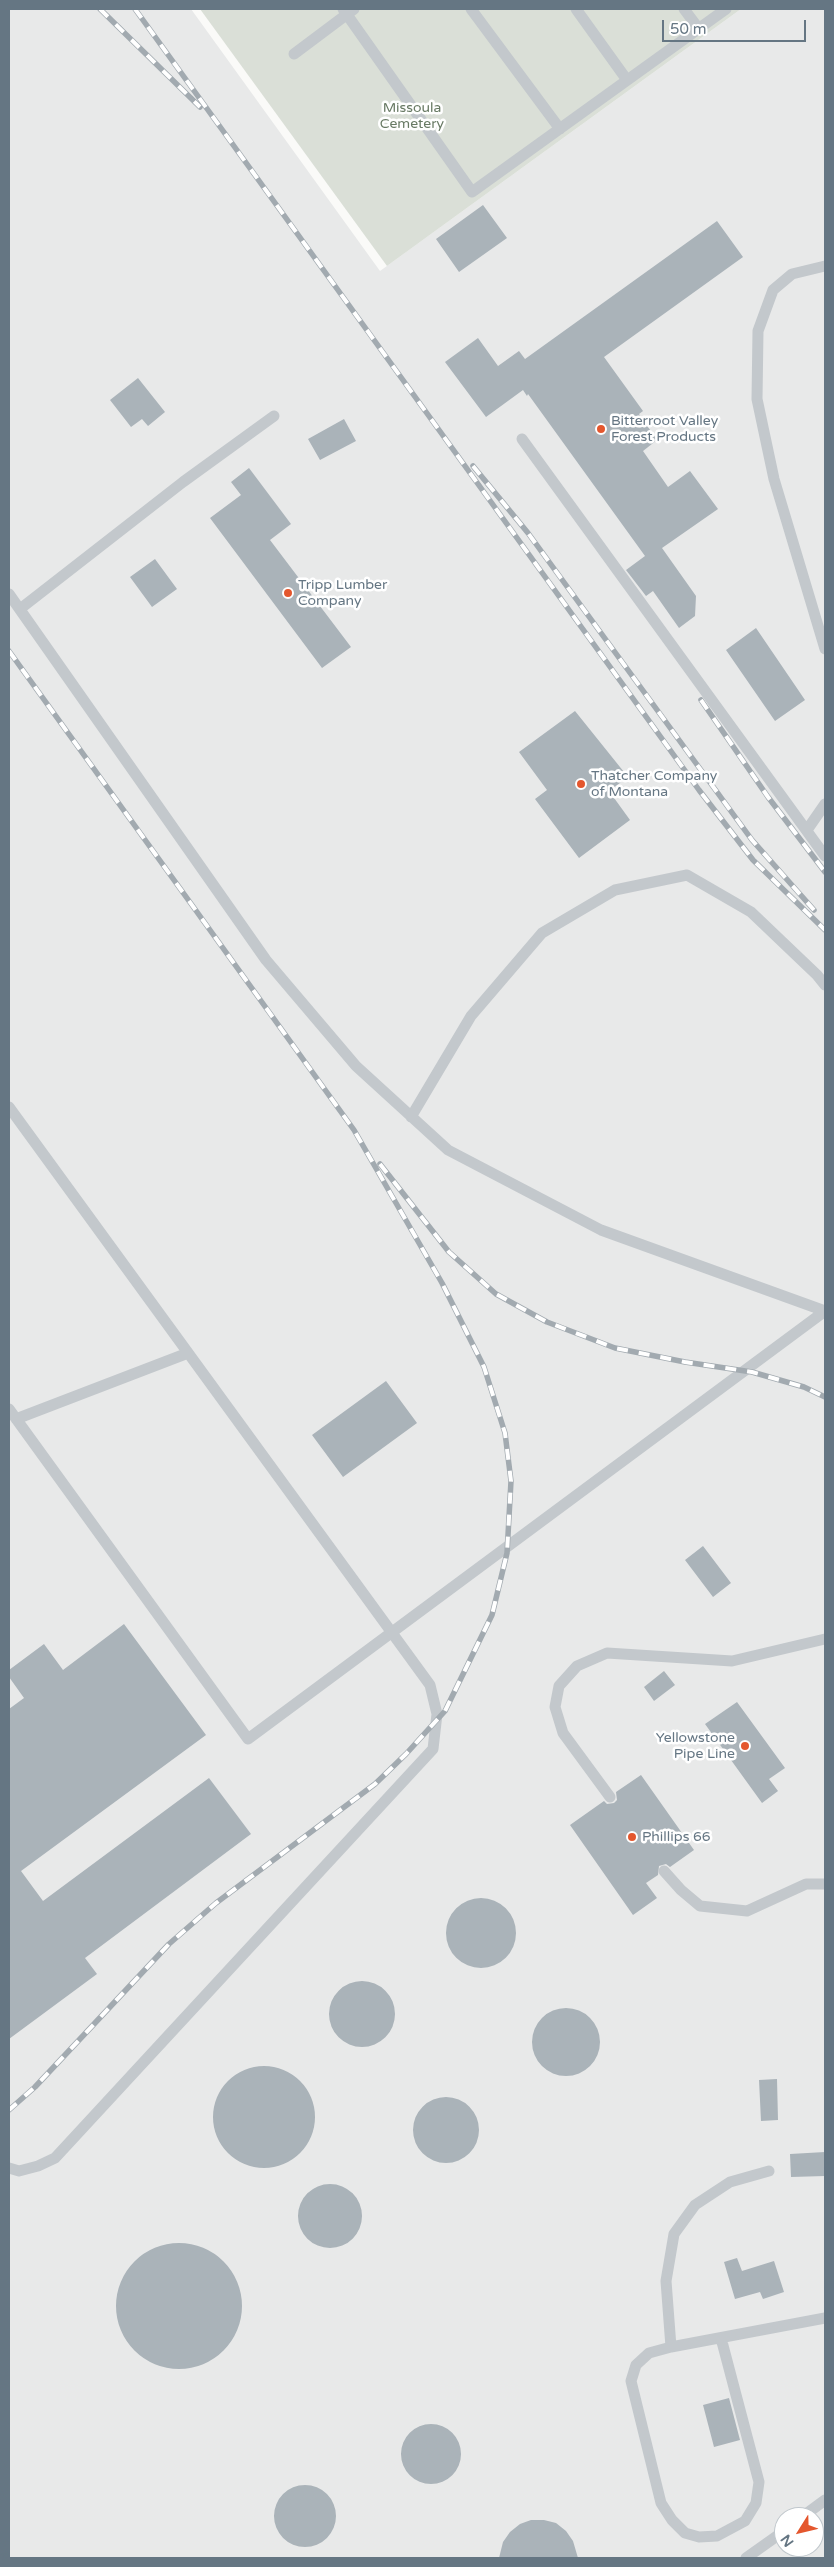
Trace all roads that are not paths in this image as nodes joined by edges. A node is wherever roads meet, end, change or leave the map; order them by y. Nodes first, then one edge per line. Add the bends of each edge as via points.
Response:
1 (471, 9) edge
2 (576, 9) edge
3 (684, 9) edge
4 (726, 9) edge
5 (348, 11) edge
6 (699, 29) junction
7 (294, 54) dead end
8 (627, 80) junction
9 (560, 129) junction
10 (825, 266) edge
11 (274, 416) dead end
12 (522, 439) dead end
13 (9, 594) edge
14 (20, 609) junction
15 (825, 649) edge
16 (825, 804) edge
17 (807, 830) junction
18 (825, 856) edge
19 (825, 985) edge
20 (9, 1107) edge
21 (411, 1117) junction
22 (825, 1311) edge
23 (188, 1353) junction
24 (12, 1414) edge
25 (392, 1632) junction
26 (825, 1639) edge
27 (610, 1797) dead end
28 (664, 1871) dead end
29 (825, 1884) edge
30 (9, 2168) edge
31 (769, 2171) dead end
32 (825, 2318) edge
33 (721, 2338) junction
34 (670, 2347) junction
35 (774, 2537) edge
36 (746, 2558) edge

1 - 9 lane
2 - 8 lane
3 - 6 lane
4 - 6 lane
5 - 7 lane
5 - 9 lane via 472,192
6 - 8 lane
8 - 9 lane
10 - 15 lane via 792,274 773,290 758,331 758,399 774,479
11 - 14 lane via 183,482
12 - 17 lane
13 - 14 lane
14 - 21 lane via 266,960 356,1066
16 - 17 lane
17 - 18 lane
19 - 21 lane via 818,974 751,912 687,876 615,890 542,933 471,1016
20 - 23 lane
21 - 22 lane via 448,1150 601,1230
22 - 25 lane
23 - 24 lane
23 - 25 lane
24 - 25 lane via 248,1739
25 - 30 lane via 430,1685 437,1714 433,1749 55,2158 19,2171
26 - 27 lane via 732,1661 607,1653 577,1666 559,1686 555,1706 563,1733
28 - 29 lane via 700,1906 747,1911 806,1884
31 - 34 lane via 730,2182 694,2205 674,2234 666,2281
32 - 33 lane
33 - 34 lane
33 - 34 lane via 759,2482 756,2503 745,2521 717,2536 699,2537 685,2532 661,2503 631,2381 636,2365 649,2354
35 - 36 lane

